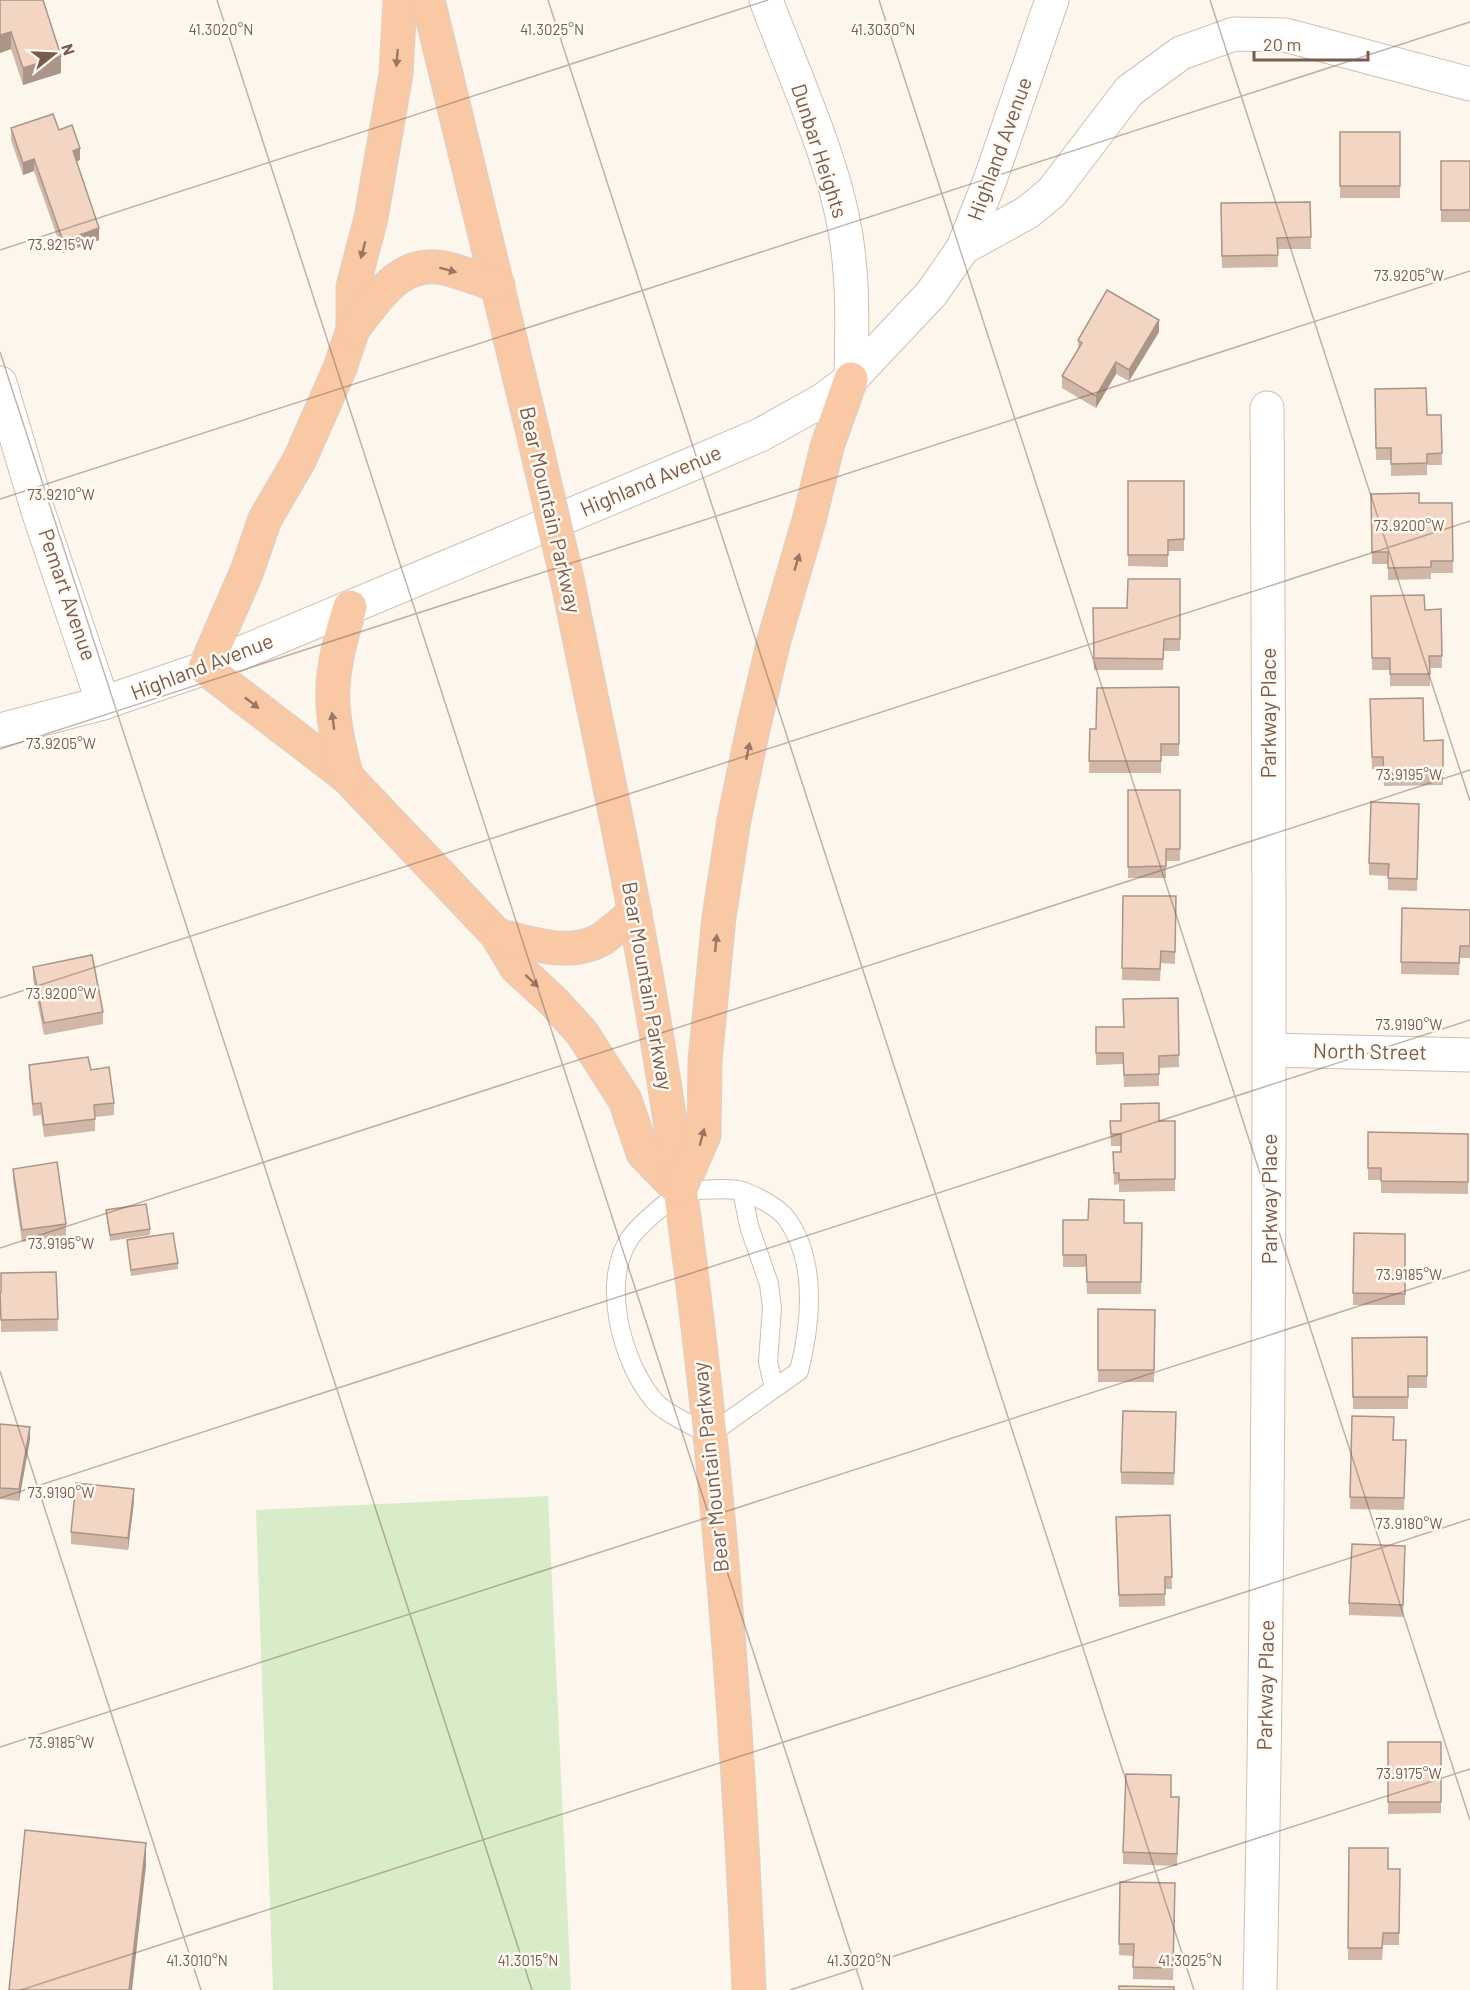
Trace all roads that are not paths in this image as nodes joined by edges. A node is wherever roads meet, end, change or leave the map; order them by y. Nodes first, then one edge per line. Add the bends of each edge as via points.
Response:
1 (400, 0) edge
2 (428, 0) edge
3 (766, 0) edge
4 (1053, 0) edge
5 (1470, 84) edge
6 (963, 248) junction
7 (498, 285) junction
8 (353, 329) junction
9 (851, 379) junction
10 (0, 383) edge
11 (1267, 408) dead end
12 (350, 607) junction
13 (205, 668) junction
14 (104, 703) junction
15 (0, 730) edge
16 (347, 777) junction
17 (635, 912) junction
18 (496, 935) junction
19 (1271, 1050) junction
20 (1470, 1055) edge
21 (680, 1191) junction
22 (742, 1191) junction
23 (774, 1388) junction
24 (709, 1435) junction
25 (749, 1990) edge
26 (1260, 1990) edge

1 -> 8 highway via 394,86 371,218 353,286
2 - 7 highway, Bear Mountain Parkway
3 - 9 street, Dunbar Heights via 828,164 843,219 852,279
4 - 6 street, Highland Avenue
5 - 6 street via 1285,35 1234,34 1181,52 1130,91 1052,192 1028,212
6 - 9 street, Highland Avenue via 932,293
8 -> 7 highway via 385,289 413,269 445,268
7 - 17 highway, Bear Mountain Parkway, bridge via 568,583
8 - 13 highway via 300,459 265,519
9 - 12 street, Highland Avenue via 823,400 760,435
21 -> 9 highway via 704,1135 705,1061 719,917 753,729 827,447
10 - 14 street, Pemart Avenue via 39,514
11 - 19 street, Parkway Place
12 - 13 street, Highland Avenue
16 -> 12 highway via 332,717 331,695 339,642
13 - 14 street, Highland Avenue
13 -> 16 highway
14 - 15 street, Highland Avenue
16 - 18 highway
17 - 18 highway via 601,939 582,946 542,946
17 - 21 highway, Bear Mountain Parkway
18 -> 21 highway via 516,967 582,1033 625,1100 644,1153
19 - 20 street, North Street
19 - 26 street, Parkway Place via 1267,1657
21 - 22 lane
21 - 24 highway, Bear Mountain Parkway
21 - 24 lane via 631,1237 619,1262 617,1311 631,1356 653,1399
22 - 23 lane via 749,1226 769,1284 772,1308 768,1362
22 - 23 lane via 773,1206 787,1218 802,1255 810,1290 807,1341 799,1371
23 - 24 lane
24 - 25 highway, Bear Mountain Parkway via 731,1679

